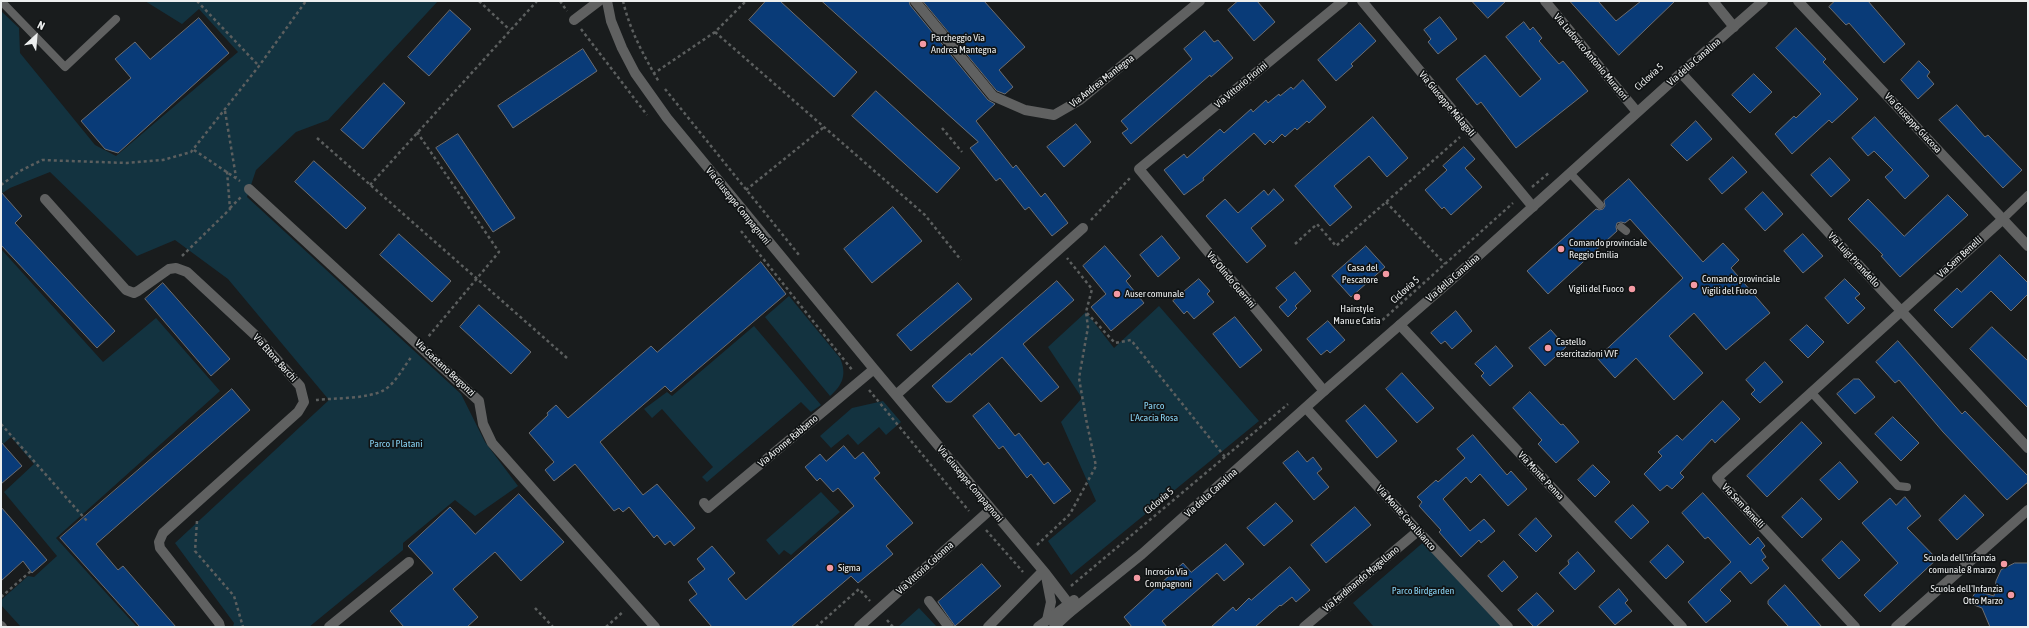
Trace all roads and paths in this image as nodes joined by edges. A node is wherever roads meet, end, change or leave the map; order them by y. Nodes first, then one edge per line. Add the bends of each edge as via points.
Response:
1 (1, 1) edge
2 (197, 1) edge
3 (306, 1) edge
4 (479, 1) edge
5 (537, 1) edge
6 (560, 1) edge
7 (599, 1) edge
8 (607, 1) edge
9 (623, 1) edge
10 (746, 1) edge
11 (915, 1) edge
12 (1200, 1) edge
13 (1343, 1) edge
14 (1362, 1) edge
15 (1545, 1) edge
16 (1763, 1) edge
17 (1798, 1) edge
18 (1715, 3) edge
19 (116, 20) dead end
20 (574, 20) junction
21 (1734, 27) junction
22 (510, 30) junction
23 (715, 32) junction
24 (259, 66) junction
25 (1681, 72) junction
26 (654, 74) junction
27 (641, 82) junction
28 (628, 91) junction
29 (225, 111) junction
30 (1638, 112) junction
31 (650, 118) dead end
32 (824, 127) junction
33 (942, 128) dead end
34 (1468, 129) junction
35 (417, 132) junction
36 (318, 138) dead end
37 (194, 150) junction
38 (962, 152) dead end
39 (1138, 169) junction
40 (1552, 170) dead end
41 (227, 171) junction
42 (1570, 173) junction
43 (236, 178) junction
44 (1, 185) edge
45 (370, 185) junction
46 (249, 189) joint
47 (746, 190) junction
48 (1522, 195) junction
49 (2028, 195) edge
50 (45, 199) dead end
51 (1386, 202) junction
52 (1600, 205) dead end
53 (1533, 207) junction
54 (2003, 219) junction
55 (739, 228) dead end
56 (1083, 228) joint
57 (1295, 244) dead end
58 (2028, 246) edge
59 (1061, 250) junction
60 (801, 258) dead end
61 (961, 260) dead end
62 (1445, 264) junction
63 (169, 269) junction
64 (1456, 276) junction
65 (477, 279) junction
66 (1901, 310) junction
67 (1086, 312) junction
68 (1400, 325) junction
69 (1373, 329) dead end
70 (421, 346) junction
71 (567, 358) dead end
72 (874, 369) junction
73 (861, 380) junction
74 (1324, 391) junction
75 (1811, 392) junction
76 (896, 395) junction
77 (1291, 401) dead end
78 (304, 402) junction
79 (1306, 408) junction
80 (1, 424) edge
81 (2028, 448) edge
82 (1225, 457) junction
83 (1907, 487) dead end
84 (203, 498) junction
85 (704, 503) dead end
86 (991, 510) junction
87 (2028, 510) edge
88 (87, 521) dead end
89 (978, 521) junction
90 (1418, 531) junction
91 (1032, 540) dead end
92 (409, 562) dead end
93 (31, 571) dead end
94 (1044, 573) junction
95 (1032, 582) junction
96 (1070, 586) dead end
97 (1, 597) edge
98 (929, 601) dead end
99 (633, 602) junction
100 (535, 608) dead end
101 (1069, 608) junction
102 (878, 610) junction
103 (1051, 624) edge
104 (220, 627) edge
105 (243, 627) edge
106 (329, 627) edge
107 (552, 627) edge
108 (606, 627) edge
109 (655, 627) edge
110 (816, 627) edge
111 (859, 627) edge
112 (893, 627) edge
113 (949, 627) edge
114 (988, 627) edge
115 (1038, 627) edge
116 (1304, 627) edge
117 (1508, 627) edge
118 (1682, 627) edge
119 (1855, 627) edge
120 (1896, 627) edge

1 - 19 lane via 65,66
2 - 24 path
3 - 24 path
4 - 22 path
5 - 22 path
6 - 20 path
7 - 20 street
8 - 27 street, Via Giuseppe Compagnoni via 611,21 622,48
9 - 26 path via 628,22
10 - 23 path
11 - 12 street, Via Andrea Mantegna via 993,96 1025,110 1054,115 1080,100
13 - 39 street, Via Vittorio Fiorini
14 - 34 street, Via Giuseppe Malagoli
15 - 30 street, Via Ludovico Antonio Muratori
16 - 21 street, Via della Canalina
17 - 54 street, Via Giuseppe Giacosa
18 - 21 street
20 - 28 path
21 - 25 street, Via della Canalina
22 - 35 path
23 - 26 path
23 - 32 path
24 - 29 path
25 - 30 street, Via della Canalina
25 - 66 street, Via Luigi Pirandello
26 - 27 path
26 - 47 path
27 - 28 path
27 - 72 street, Via Giuseppe Compagnoni via 667,118
28 - 31 path
29 - 37 path
29 - 43 path
30 - 42 street, Via della Canalina
32 - 47 path
32 - 61 path via 925,215
33 - 38 path
34 - 48 street, Via Giuseppe Malagoli
34 - 51 path
35 - 45 path
35 - 65 path via 499,252
36 - 45 path
37 - 41 path
37 - 44 path via 163,160 128,163 42,160 20,171
39 - 56 path
39 - 74 street, Via Olindo Guerrini
40 - 48 path, Ciclovia 5
41 - 43 path
41 - 63 path via 230,209
42 - 52 lane
42 - 53 street, Via della Canalina
43 - 46 path
45 - 65 path
46 - 70 street, Via Gaetano Bergonzi
47 - 60 path
48 - 53 street, Via Giuseppe Malagoli
48 - 62 path, Ciclovia 5
49 - 54 lane
50 - 63 street via 126,290 134,293
51 - 57 path via 1336,246 1317,224
51 - 62 path
53 - 64 street, Via della Canalina
54 - 58 street, Via Giuseppe Giacosa
54 - 66 street, Via Sem Benelli
55 - 73 path
56 - 59 street
59 - 67 path via 1092,289
59 - 76 street
62 - 64 path
62 - 69 path, Ciclovia 5
63 - 78 street, Via Ettore Barchi via 176,268 187,272 255,335 300,386
64 - 68 street, Via della Canalina
65 - 70 path
65 - 71 path
66 - 75 street, Via Sem Benelli
66 - 81 street, Via Luigi Pirandello
67 - 82 path via 1115,343 1131,340
67 - 91 path via 1088,327 1080,378 1096,466 1070,514 1037,546
68 - 74 street, Via della Canalina
68 - 118 street, Via Monte Penna
70 - 78 path via 390,385 383,390 367,395
70 - 99 street, Via Gaetano Bergonzi via 480,401 483,424 492,443
72 - 73 street, Via Aronne Rabbeno
72 - 76 street, Via Giuseppe Compagnoni
73 - 85 street, Via Aronne Rabbeno via 708,508
73 - 89 path
74 - 79 street, Via della Canalina
75 - 83 lane via 1898,486
75 - 119 street, Via Sem Benelli via 1717,478
76 - 86 street, Via Giuseppe Compagnoni
77 - 82 path, Ciclovia 5
78 - 84 street via 298,412
79 - 90 street, Via Monte Cavalbianco
79 - 101 street, Via della Canalina via 1142,554
80 - 88 path
82 - 96 path, Ciclovia 5
84 - 104 street via 163,533 159,545
84 - 105 path via 196,524 195,551 234,596
86 - 89 street, Via Vittoria Colonna
86 - 94 street, Via Giuseppe Compagnoni
87 - 120 street
89 - 95 path
89 - 102 street, Via Vittoria Colonna
90 - 116 street, Via Ferdinando Magellano
90 - 117 street, Via Monte Cavalbianco
92 - 106 street
93 - 97 path
94 - 95 street
94 - 101 street, Via Giuseppe Compagnoni
94 - 103 street via 1051,602
95 - 114 street
98 - 113 street
99 - 108 path
99 - 109 street, Via Gaetano Bergonzi
100 - 107 path
101 - 103 street, Via della Canalina
102 - 110 path via 859,589
102 - 111 street, Via Vittoria Colonna
102 - 112 path
103 - 115 street, Via della Canalina

